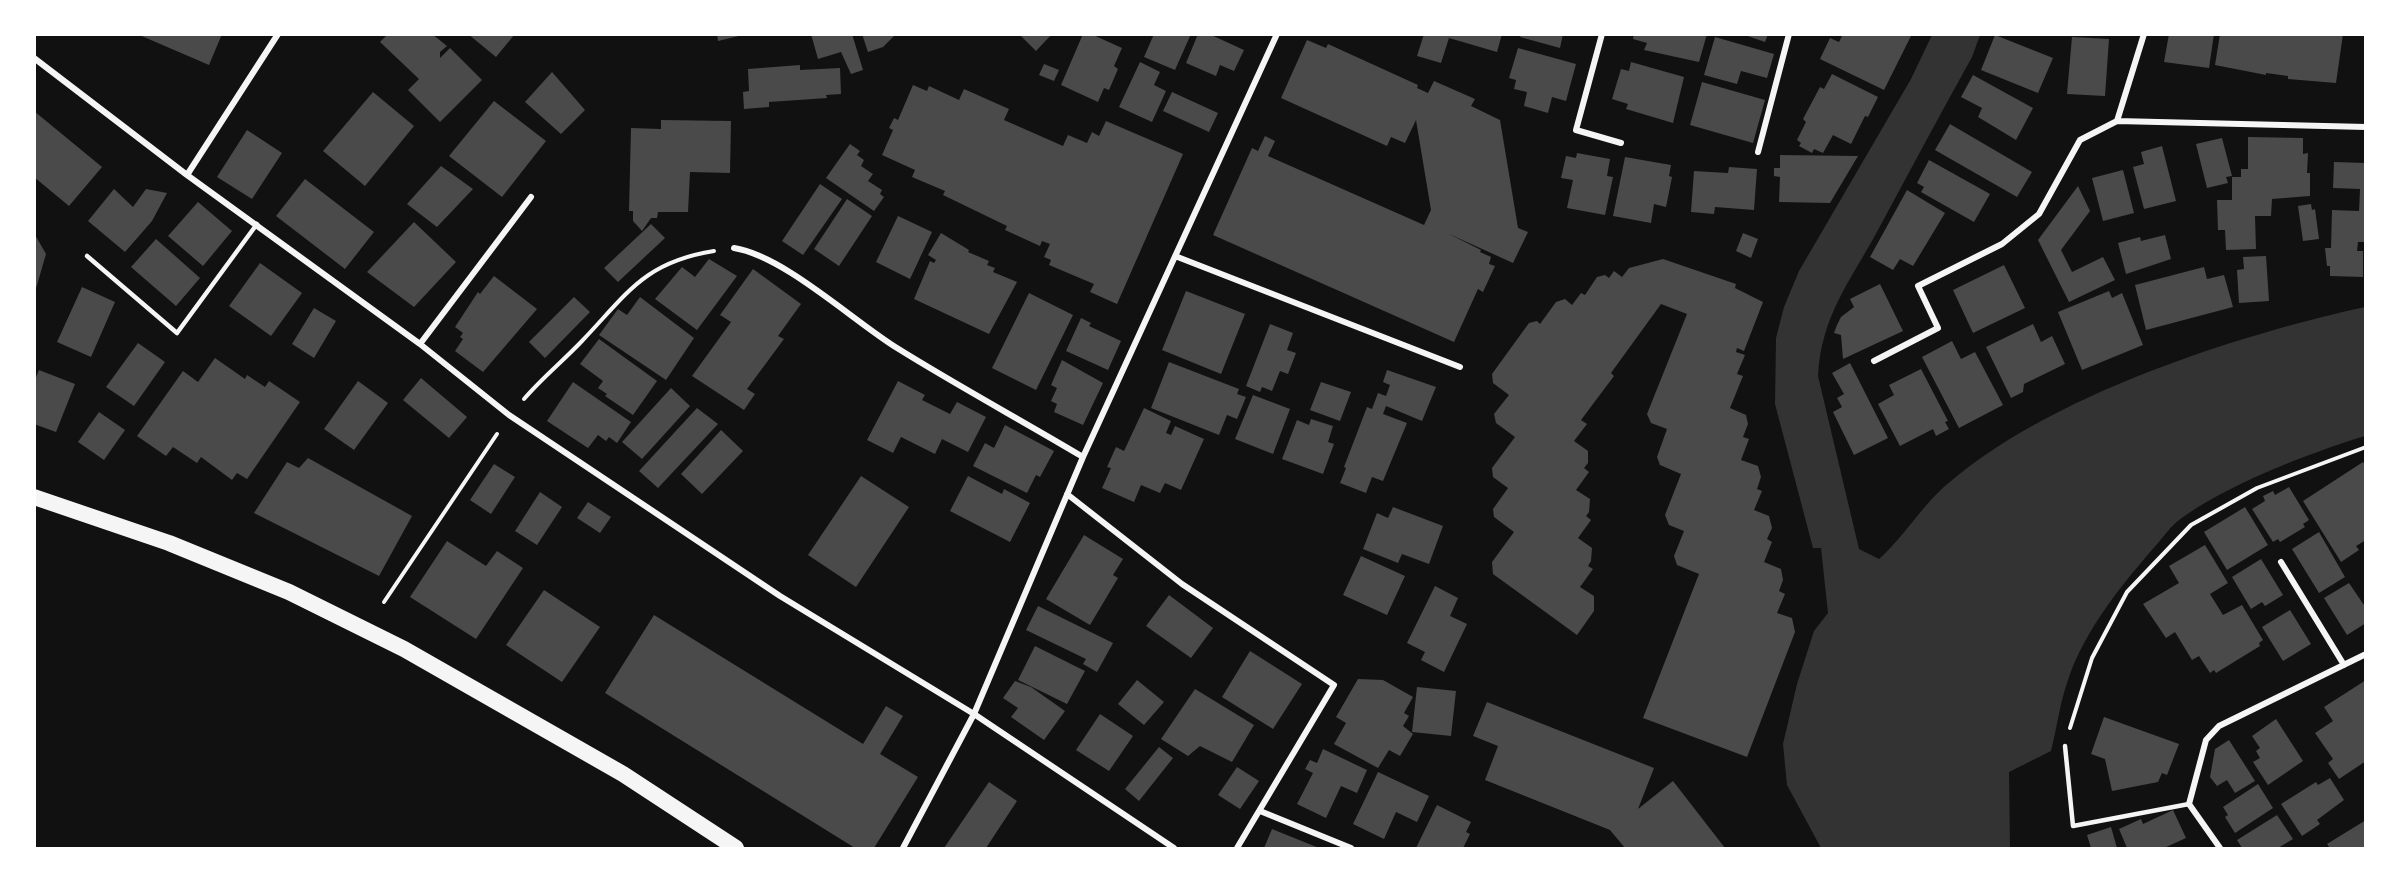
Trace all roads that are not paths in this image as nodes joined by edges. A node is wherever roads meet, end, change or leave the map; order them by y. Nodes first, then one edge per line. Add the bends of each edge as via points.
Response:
1 (278, 34) edge
2 (1277, 34) edge
3 (1602, 34) edge
4 (1789, 34) edge
5 (2144, 34) edge
6 (34, 58) edge
7 (2117, 121) junction
8 (2366, 127) edge
9 (1621, 143) dead end
10 (1758, 152) dead end
11 (187, 175) junction
12 (531, 197) dead end
13 (257, 224) junction
14 (734, 248) road end
15 (87, 256) dead end
16 (1175, 256) junction
17 (420, 344) junction
18 (1874, 361) dead end
19 (1460, 367) dead end
20 (1083, 457) junction
21 (1067, 494) junction
22 (34, 497) edge
23 (2281, 562) dead end
24 (2366, 654) edge
25 (2344, 665) junction
26 (974, 714) junction
27 (2065, 746) road end
28 (2189, 804) junction
29 (1260, 811) junction
30 (736, 849) edge
31 (903, 849) edge
32 (1174, 849) edge
33 (1237, 849) edge
34 (1351, 849) edge
35 (2220, 849) edge

1 - 11 street
2 - 16 street
3 - 9 street via 1576,130
4 - 10 street
5 - 7 street
6 - 11 street
7 - 8 street
7 - 18 street via 2080,140 2039,214 2002,244 1918,286 1938,328
11 - 13 street
12 - 17 street
13 - 15 lane via 177,333
13 - 17 street
14 - 20 street via 752,251 775,263 896,347
16 - 19 street
16 - 20 street
17 - 26 street via 509,415 780,596
20 - 21 street
21 - 26 street
21 - 29 street via 1182,584 1334,686
22 - 30 highway via 169,543 289,592 404,649 622,774
23 - 25 street
24 - 25 street
25 - 28 street via 2219,726 2206,740
26 - 31 street
26 - 32 street
27 - 28 lane via 2073,826
28 - 35 street
29 - 33 street
29 - 34 street

